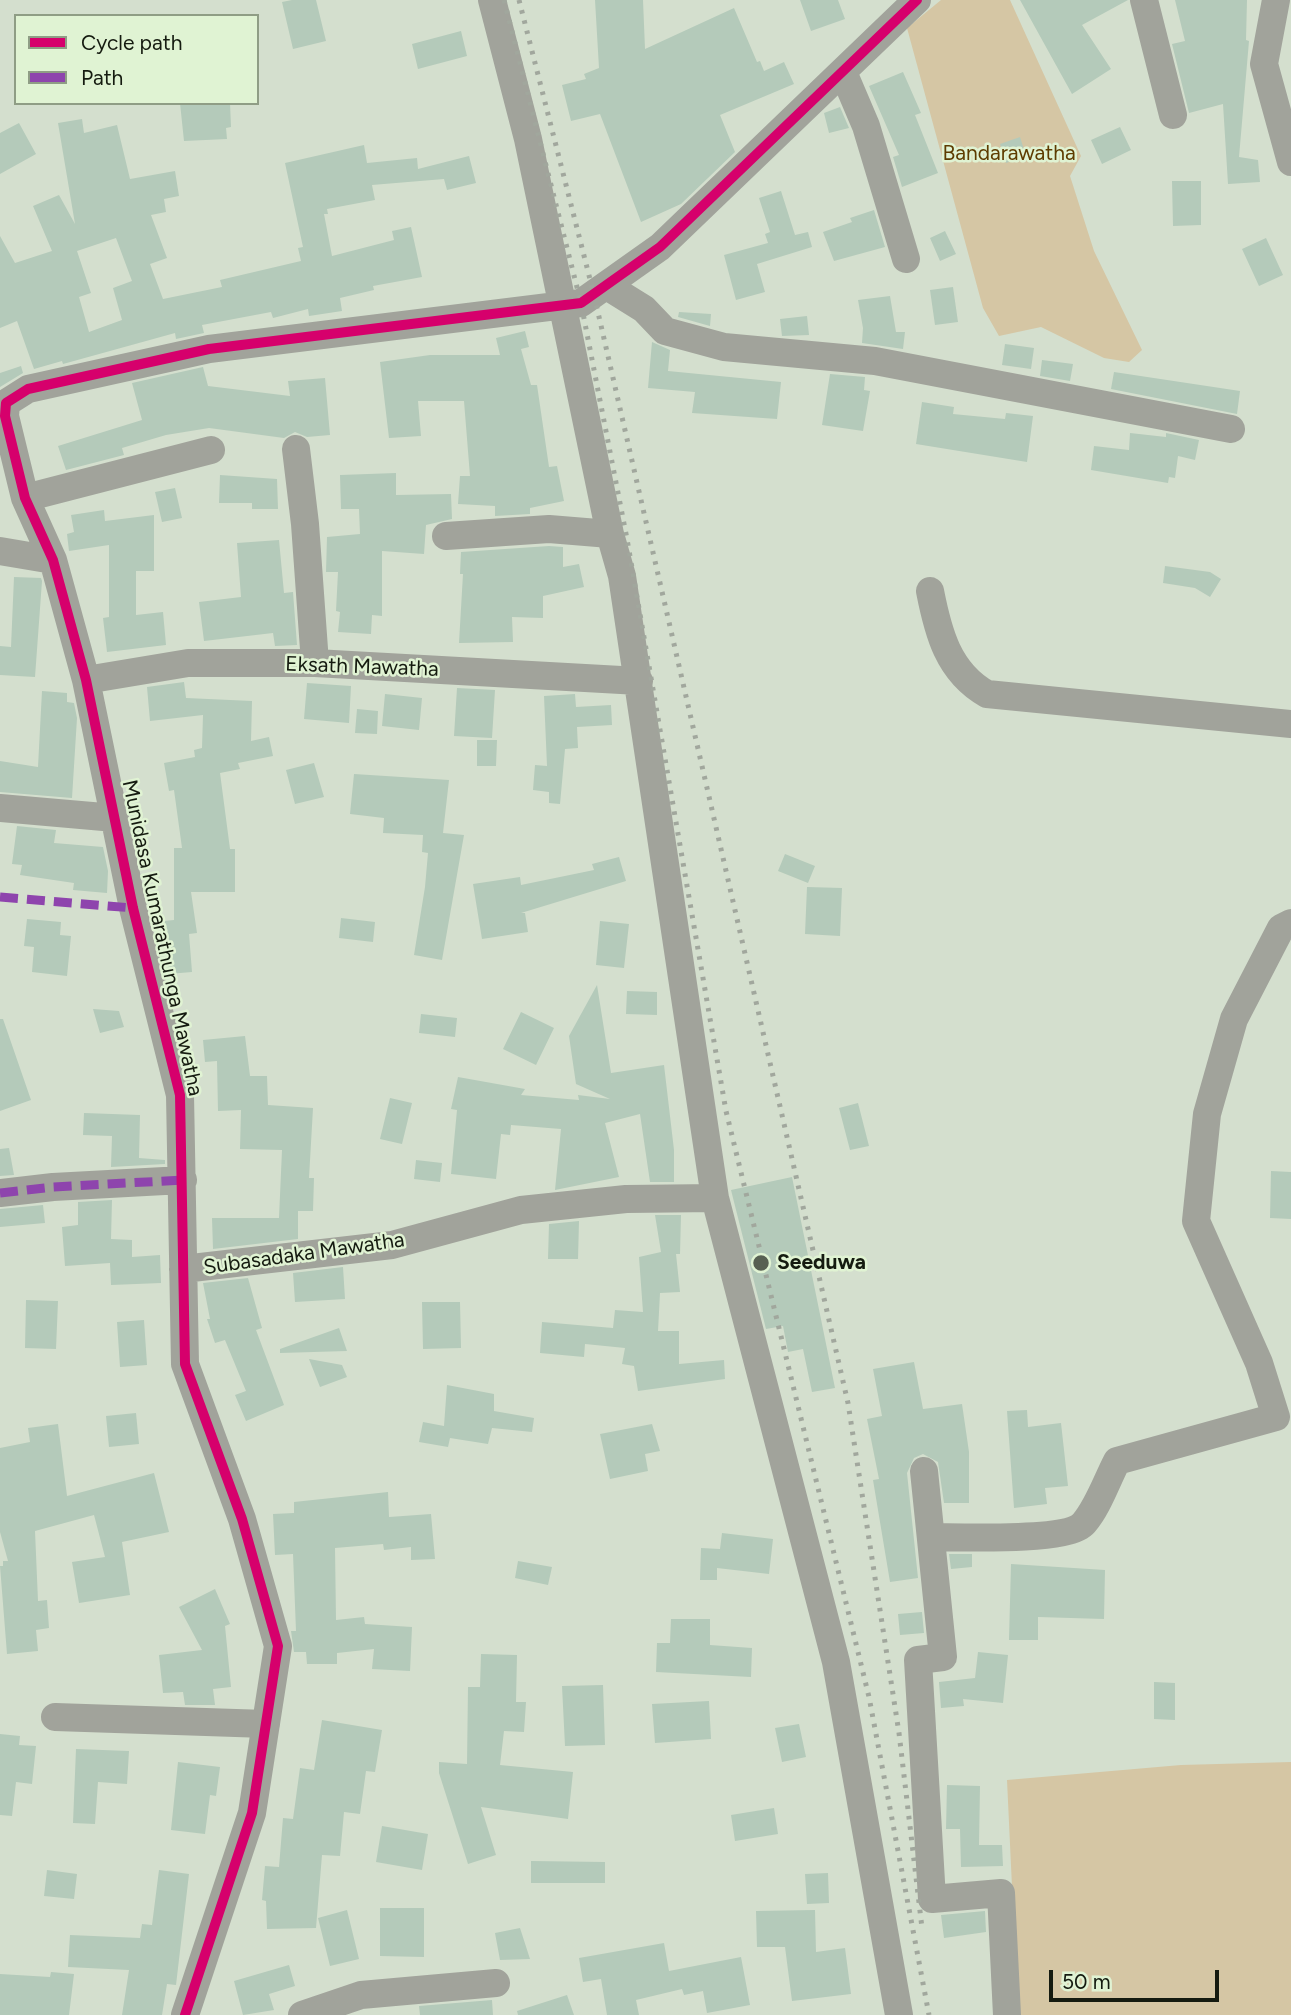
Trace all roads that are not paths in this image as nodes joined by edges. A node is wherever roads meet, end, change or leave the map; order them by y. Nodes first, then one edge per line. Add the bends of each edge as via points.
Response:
1 (492, 0) edge
2 (917, 0) edge
3 (1144, 0) edge
4 (1276, 0) edge
5 (843, 72) junction
6 (1173, 115) dead end
7 (1291, 162) edge
8 (906, 259) dead end
9 (607, 286) junction
10 (564, 306) junction
11 (1231, 429) dead end
12 (5, 442) edge
13 (296, 449) dead end
14 (211, 450) dead end
15 (25, 498) junction
16 (610, 534) junction
17 (446, 536) dead end
18 (0, 551) edge
19 (52, 560) junction
20 (930, 591) dead end
21 (315, 663) junction
22 (86, 680) junction
23 (639, 681) junction
24 (1291, 724) edge
25 (0, 808) edge
26 (115, 818) junction
27 (1291, 923) edge
28 (183, 1180) junction
29 (0, 1193) edge
30 (715, 1198) junction
31 (183, 1269) junction
32 (924, 1471) dead end
33 (931, 1537) junction
34 (55, 1717) dead end
35 (266, 1724) junction
36 (496, 1983) dead end
37 (185, 2015) edge
38 (302, 2015) edge
39 (900, 2015) edge
40 (1007, 2015) edge

1 - 10 street
2 - 5 street
3 - 6 street
4 - 7 street via 1264,64
5 - 8 street via 866,126
5 - 9 street via 660,247
9 - 10 street via 581,303
9 - 11 street via 644,309 665,331 724,347 875,361
10 - 12 street, Munidasa Kumarathunga Mawatha via 209,349 28,389 6,403
10 - 16 street
12 - 15 street, Munidasa Kumarathunga Mawatha
13 - 21 street
14 - 15 street
15 - 19 street, Munidasa Kumarathunga Mawatha
16 - 17 street via 549,529
16 - 23 street via 622,576
18 - 19 street
19 - 22 street, Munidasa Kumarathunga Mawatha
20 - 24 street via 939,636 969,684 987,694
21 - 22 street, Eksath Mawatha via 188,663
21 - 23 street, Eksath Mawatha
22 - 26 street, Munidasa Kumarathunga Mawatha
23 - 30 street
25 - 26 street
26 - 28 street, Munidasa Kumarathunga Mawatha via 180,1096
27 - 33 street via 1281,928 1234,1019 1207,1114 1196,1221 1259,1363 1276,1417 1117,1461 1084,1524 1068,1532
28 - 29 street
28 - 31 street, Munidasa Kumarathunga Mawatha
30 - 31 street, Subasadaka Mawatha via 626,1199 521,1210 392,1245
30 - 39 street via 836,1662
31 - 35 street, Munidasa Kumarathunga Mawatha via 185,1364 242,1519 278,1646
32 - 33 street
33 - 40 street via 943,1657 918,1660 932,1899 1001,1893
34 - 35 street
35 - 37 street, Munidasa Kumarathunga Mawatha via 252,1813
36 - 38 street via 361,1995

